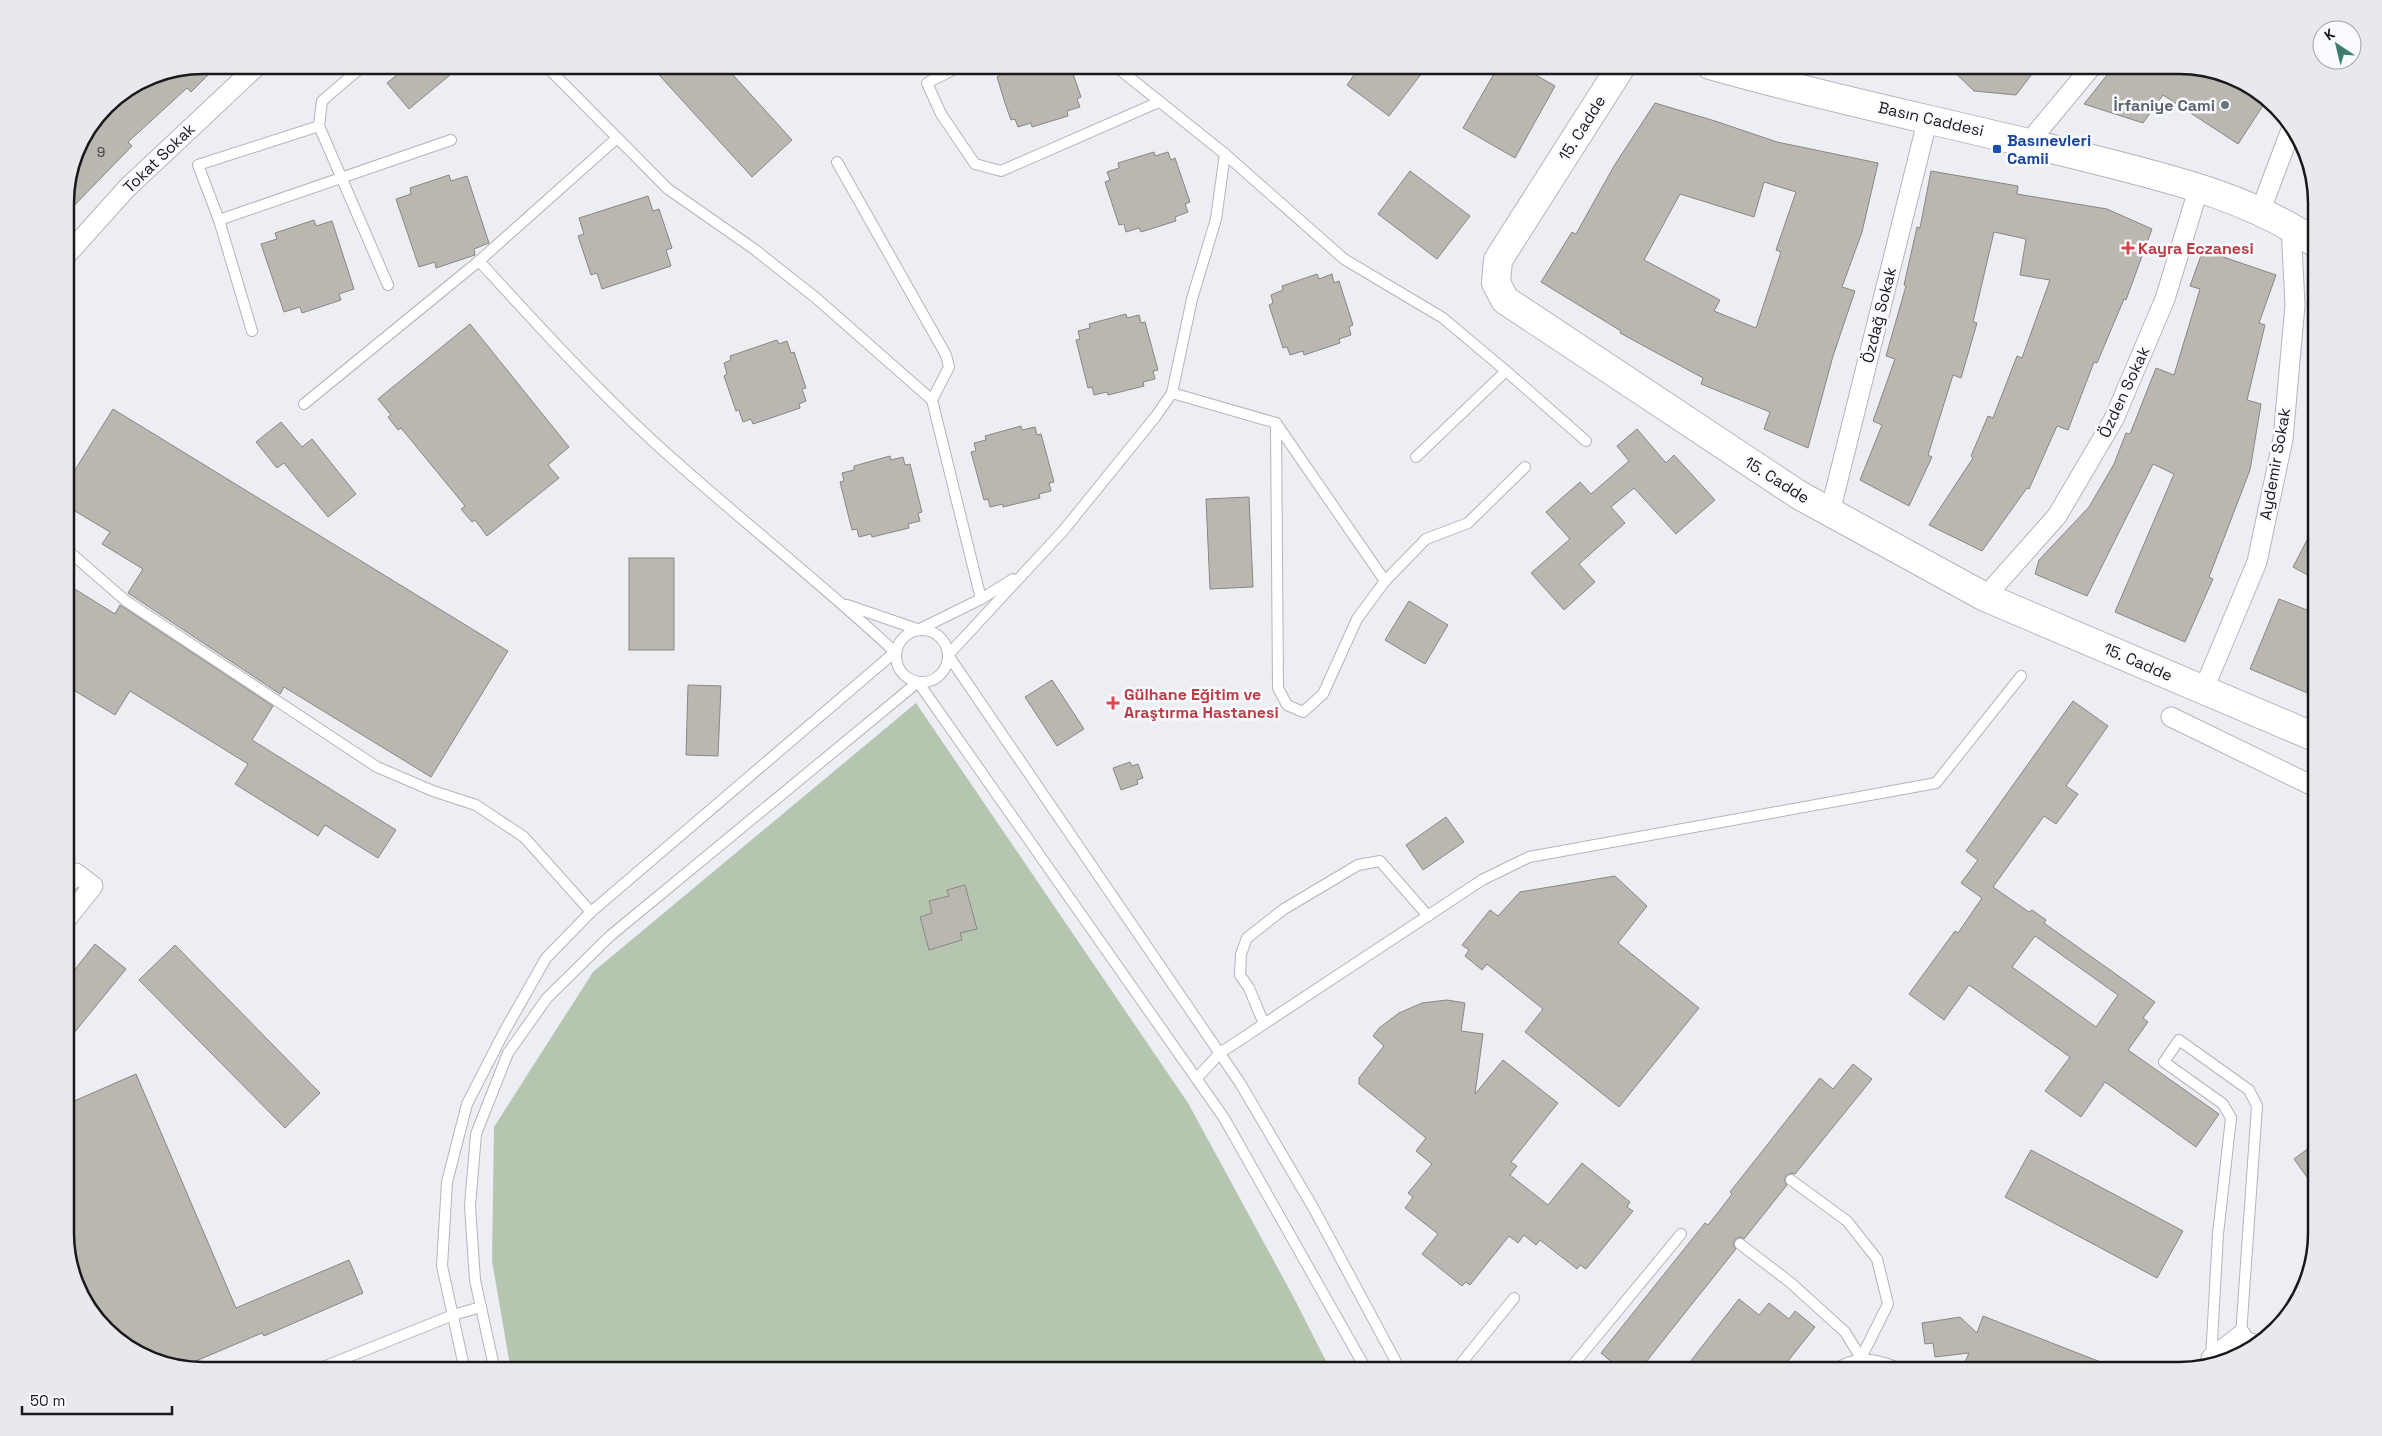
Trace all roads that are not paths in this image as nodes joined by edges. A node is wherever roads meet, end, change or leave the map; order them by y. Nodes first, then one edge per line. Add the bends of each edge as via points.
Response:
1 (248, 74) edge
2 (354, 74) edge
3 (554, 74) edge
4 (945, 74) edge
5 (1125, 74) edge
6 (1616, 74) edge
7 (1772, 74) edge
8 (2086, 74) edge
9 (1158, 102) junction
10 (1928, 118) junction
11 (319, 126) junction
12 (2289, 135) edge
13 (617, 138) junction
14 (451, 140) dead end
15 (2029, 142) junction
16 (1224, 154) junction
17 (837, 162) dead end
18 (341, 176) junction
19 (2199, 187) junction
20 (2260, 212) junction
21 (219, 220) junction
22 (2291, 226) junction
23 (2308, 238) edge
24 (74, 247) edge
25 (479, 261) junction
26 (388, 285) dead end
27 (252, 331) dead end
28 (1506, 371) junction
29 (1172, 393) junction
30 (932, 400) junction
31 (304, 404) dead end
32 (1276, 423) junction
33 (1586, 441) dead end
34 (1416, 457) dead end
35 (1525, 467) dead end
36 (1830, 512) junction
37 (74, 556) edge
38 (1025, 572) junction
39 (1386, 581) junction
40 (1986, 597) junction
41 (981, 599) junction
42 (844, 604) junction
43 (918, 629) junction
44 (895, 652) junction
45 (948, 655) junction
46 (2022, 676) dead end
47 (918, 682) junction
48 (2203, 691) junction
49 (2171, 717) dead end
50 (2308, 734) edge
51 (2308, 784) edge
52 (74, 876) edge
53 (74, 909) edge
54 (591, 912) junction
55 (1428, 916) junction
56 (1264, 1024) junction
57 (1220, 1053) junction
58 (1197, 1078) junction
59 (1791, 1180) dead end
60 (1681, 1234) dead end
61 (1740, 1244) dead end
62 (1514, 1298) dead end
63 (481, 1307) junction
64 (453, 1315) junction
65 (2245, 1344) edge
66 (2224, 1354) edge
67 (1861, 1358) junction
68 (2211, 1358) edge
69 (336, 1362) edge
70 (463, 1362) edge
71 (493, 1362) edge
72 (1362, 1362) edge
73 (1396, 1362) edge
74 (1462, 1362) edge
75 (1575, 1362) edge
76 (1847, 1362) edge
77 (1860, 1362) edge
78 (1875, 1362) edge

1 - 24 street, Tokat Sokak via 127,188
2 - 11 lane via 322,101
3 - 13 lane
4 - 9 lane via 927,83 941,114 975,164 1001,171
5 - 9 lane
6 - 36 street, 15. Cadde via 1498,260 1496,283 1504,300 1799,495
7 - 10 street, Basın Caddesi
8 - 15 street
9 - 16 lane
10 - 15 street, Basın Caddesi
10 - 36 street, Özdağ Sokak
11 - 18 lane
11 - 21 lane via 198,165
12 - 20 street
13 - 25 lane
13 - 30 lane via 668,189 816,298
14 - 18 lane
15 - 19 street, Basın Caddesi
16 - 28 lane via 1344,259 1443,318
16 - 29 lane via 1216,219 1192,299
17 - 30 lane via 946,355 949,368
18 - 21 lane
18 - 26 lane
19 - 20 street, Basın Caddesi
19 - 40 street, Özden Sokak via 2165,299 2114,419 2057,516
20 - 22 street, Basın Caddesi
21 - 27 lane
22 - 23 street, Basın Caddesi
22 - 48 street, Aydemir Sokak via 2295,305 2283,439 2257,562
25 - 31 lane
25 - 42 lane via 593,384 642,431
28 - 33 lane
28 - 34 lane
29 - 32 lane
29 - 38 lane via 1063,531
30 - 41 lane
32 - 39 lane
32 - 39 lane via 1278,688 1287,704 1303,712 1323,694 1357,619
35 - 39 lane via 1468,523 1426,539
36 - 40 street, 15. Cadde
37 - 54 lane via 126,601 377,767 476,805 524,837
38 - 41 lane
38 - 45 lane
40 - 48 street, 15. Cadde
41 - 43 lane
42 - 43 lane
42 - 44 lane
43 - 44 lane via 902,637
43 - 45 lane via 942,638
44 - 47 lane via 895,661 903,675
44 - 54 lane
45 - 47 lane via 942,672 935,678
45 - 57 lane
46 - 55 lane via 1936,784 1529,857 1482,880
47 - 58 lane
47 - 63 lane via 610,936 548,998 508,1053 476,1134 470,1206 475,1280
48 - 50 street, 15. Cadde
49 - 51 street
52 - 53 street via 76,873 93,886
54 - 64 lane via 546,958 467,1104 446,1191 442,1266
55 - 56 lane
55 - 56 lane via 1380,862 1358,865 1284,908 1247,938 1241,954 1240,975
56 - 57 lane
57 - 58 lane
57 - 73 lane via 1314,1209
58 - 72 lane via 1224,1118
59 - 67 lane via 1847,1221 1877,1259 1888,1304
60 - 75 lane
61 - 67 lane via 1791,1283 1845,1332
62 - 74 lane
63 - 64 lane
63 - 71 lane
64 - 69 lane
64 - 70 lane
65 - 66 street
65 - 68 lane via 2257,1106 2249,1090 2179,1040 2164,1062 2223,1104 2231,1118 2218,1234
67 - 76 lane
67 - 77 lane
67 - 78 lane

